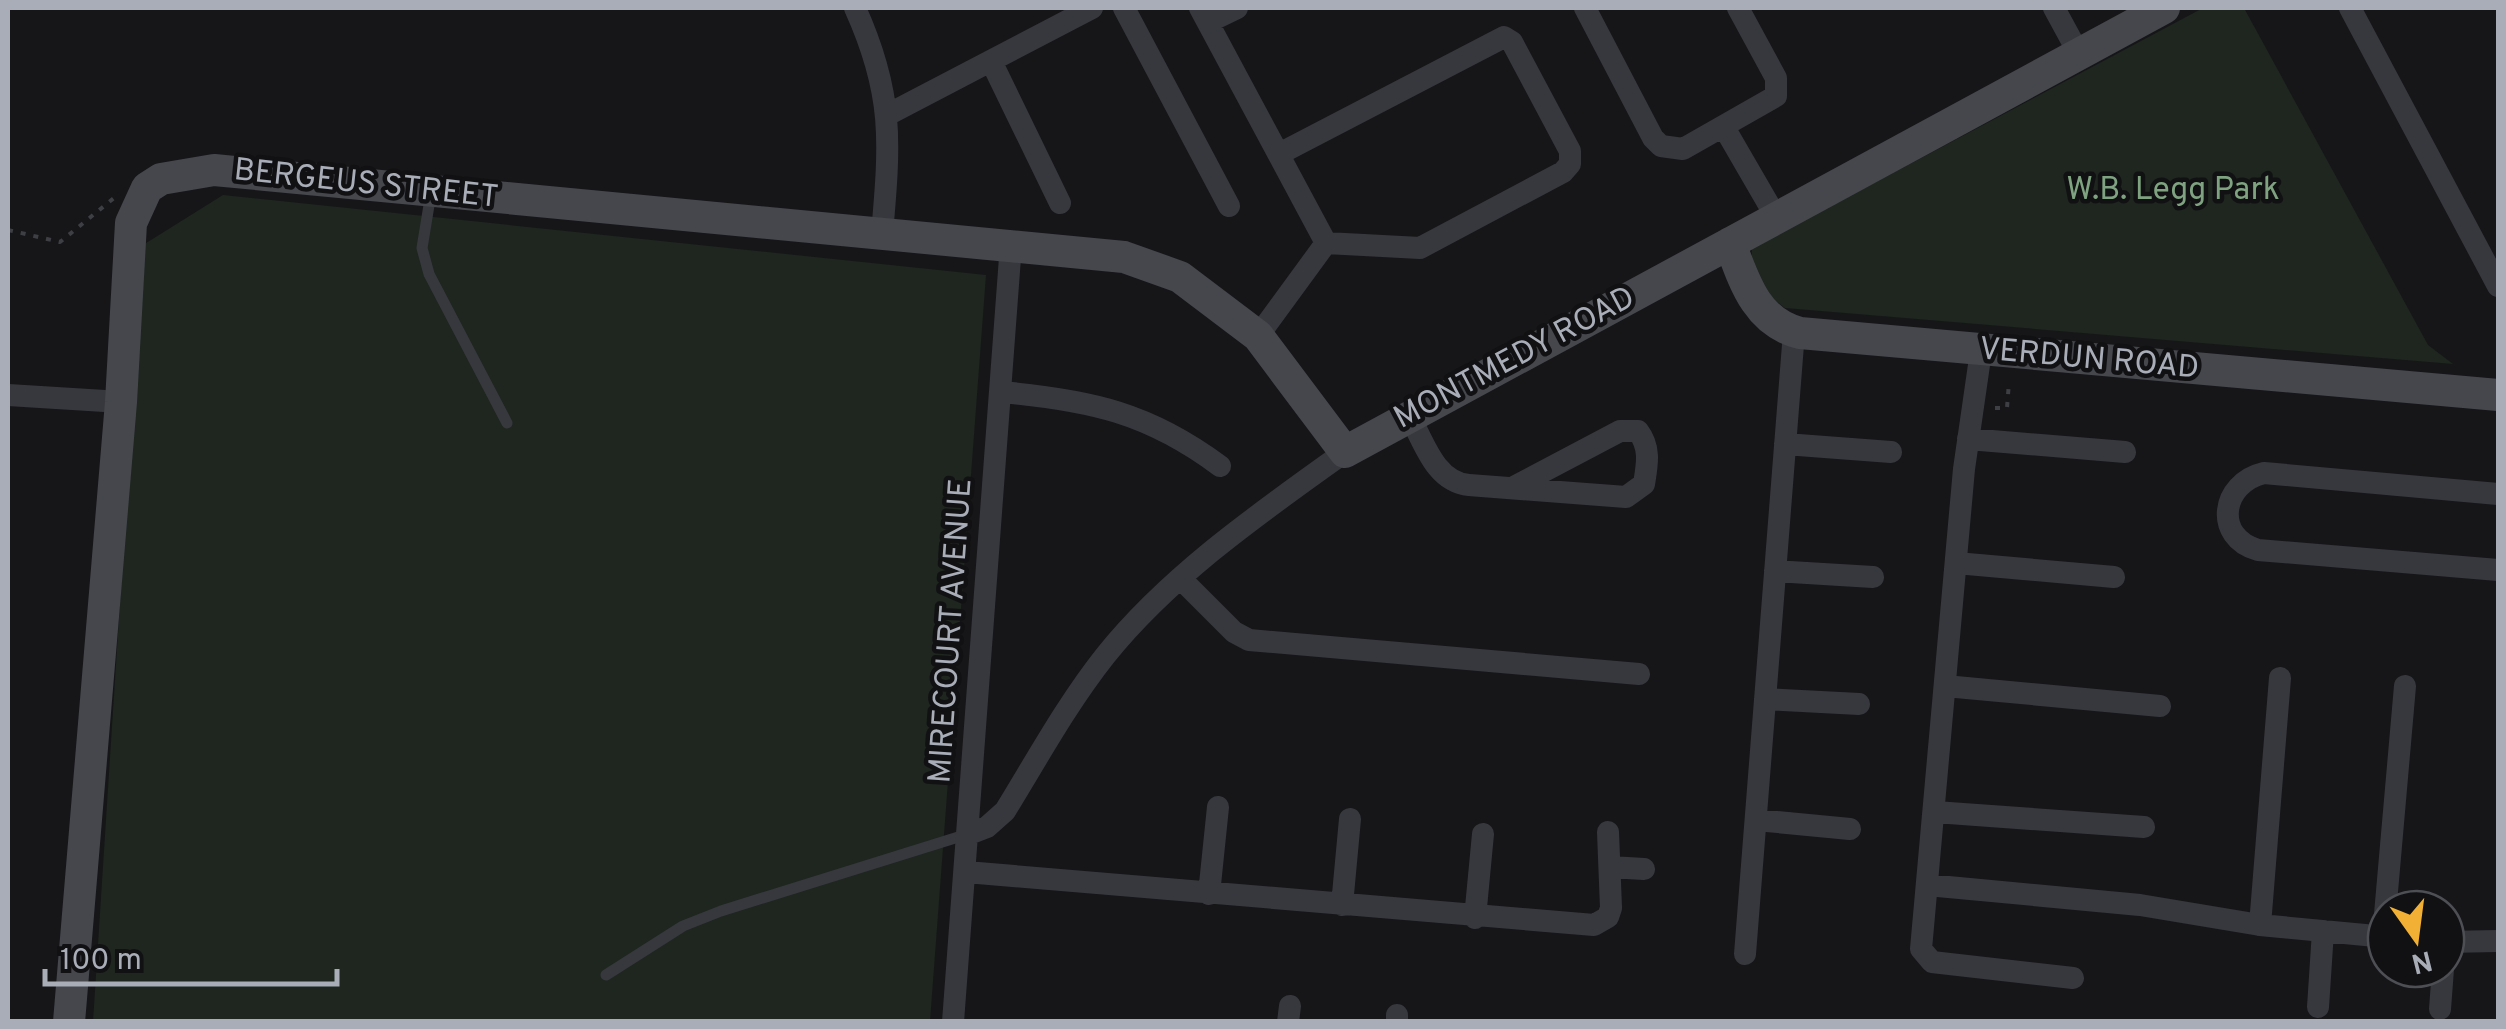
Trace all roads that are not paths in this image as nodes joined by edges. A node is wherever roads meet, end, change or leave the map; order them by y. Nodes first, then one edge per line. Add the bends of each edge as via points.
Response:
1 (855, 8) edge
2 (1092, 8) edge
3 (1124, 8) edge
4 (1236, 8) edge
5 (1585, 8) edge
6 (1738, 8) edge
7 (2054, 8) edge
8 (2164, 8) edge
9 (2350, 8) edge
10 (1204, 15) edge
11 (2079, 54) junction
12 (992, 63) junction
13 (889, 114) junction
14 (1725, 130) junction
15 (1279, 154) junction
16 (431, 193) junction
17 (1060, 203) dead end
18 (1229, 206) dead end
19 (1776, 217) junction
20 (882, 234) junction
21 (1730, 242) junction
22 (1326, 243) junction
23 (1011, 244) junction
24 (2498, 286) edge
25 (1794, 332) junction
26 (1258, 336) junction
27 (1986, 352) junction
28 (1001, 392) junction
29 (8, 395) edge
30 (2498, 396) edge
31 (121, 402) junction
32 (1409, 415) junction
33 (507, 424) dead end
34 (1975, 440) junction
35 (1785, 444) junction
36 (1345, 452) junction
37 (1891, 452) dead end
38 (2125, 452) dead end
39 (1220, 466) dead end
40 (1512, 488) junction
41 (2498, 494) edge
42 (1961, 563) junction
43 (2498, 570) edge
44 (1775, 571) junction
45 (2114, 576) dead end
46 (1873, 577) dead end
47 (1181, 580) junction
48 (1639, 674) dead end
49 (2280, 678) dead end
50 (2405, 686) dead end
51 (1950, 687) junction
52 (1765, 699) junction
53 (1859, 704) dead end
54 (2160, 706) dead end
55 (1218, 807) dead end
56 (1940, 813) junction
57 (1350, 819) dead end
58 (1756, 820) junction
59 (2144, 827) dead end
60 (1850, 829) dead end
61 (1608, 832) dead end
62 (969, 834) junction
63 (1483, 834) dead end
64 (1610, 868) junction
65 (1644, 869) dead end
66 (966, 872) junction
67 (1933, 886) junction
68 (2389, 889) edge
69 (1209, 894) junction
70 (1342, 904) junction
71 (1475, 918) junction
72 (2260, 924) junction
73 (2324, 931) junction
74 (2366, 935) edge
75 (2498, 941) edge
76 (2466, 942) edge
77 (1746, 954) dead end
78 (606, 975) dead end
79 (2073, 978) dead end
80 (2442, 989) edge
81 (2318, 1008) dead end
82 (2440, 1010) dead end
83 (69, 1022) edge
84 (953, 1022) edge

1 - 13 street via 874,48
2 - 12 street
3 - 18 street
4 - 10 street
5 - 14 street via 1661,146 1683,150
6 - 14 street via 1778,90 1774,101
7 - 11 street
8 - 11 street, MONTMEDY ROAD
9 - 24 street
10 - 15 street
11 - 19 street, MONTMEDY ROAD
12 - 13 street
12 - 17 street
13 - 20 street
14 - 19 street
15 - 22 street
15 - 22 street via 1504,37 1570,151 1564,172 1420,248
16 - 20 street, BERGEUS STREET
16 - 31 street, BERGEUS STREET via 214,170 161,179 147,188 130,223
16 - 33 lane via 422,248 430,274
19 - 21 street, MONTMEDY ROAD
20 - 23 street, BERGEUS STREET
21 - 25 street via 1748,292 1762,311
21 - 32 street, MONTMEDY ROAD
22 - 26 street
23 - 26 street, BERGEUS STREET via 1124,258 1180,277
23 - 28 street, MIRECOURT AVENUE
25 - 27 street, VERDUN ROAD
25 - 35 street
26 - 36 street, BERGEUS STREET
27 - 30 street, VERDUN ROAD
27 - 34 street
27 - 34 street via 1985,407
28 - 39 street via 1142,418
28 - 62 street, MIRECOURT AVENUE
29 - 31 street
31 - 83 street
32 - 36 street, MONTMEDY ROAD
32 - 40 street via 1454,484
34 - 38 street
34 - 42 street
35 - 37 street
35 - 44 street
36 - 47 street, MONTMEDY ROAD
40 - 40 street via 1636,493 1644,484 1644,438 1638,431 1620,431
41 - 43 street via 2264,473 2234,489 2228,517 2243,546 2258,550
42 - 45 street
42 - 51 street
44 - 46 street
44 - 52 street
47 - 48 street via 1249,640
47 - 62 street, MONTMEDY ROAD via 1107,654 1005,812
49 - 72 street
50 - 68 street
51 - 54 street
51 - 56 street
52 - 53 street
52 - 58 street
55 - 69 street
56 - 59 street
56 - 67 street
57 - 70 street
58 - 60 street
58 - 77 street
61 - 64 street
62 - 66 street, MIRECOURT AVENUE
62 - 78 lane via 721,911 683,926
63 - 71 street
64 - 65 street
64 - 71 street via 1611,908 1602,922
66 - 69 street
66 - 84 street, MIRECOURT AVENUE
67 - 72 street via 2140,905
67 - 79 street via 1932,962
69 - 70 street
70 - 71 street
72 - 73 street
73 - 74 street
73 - 81 street
75 - 76 street
80 - 82 street

